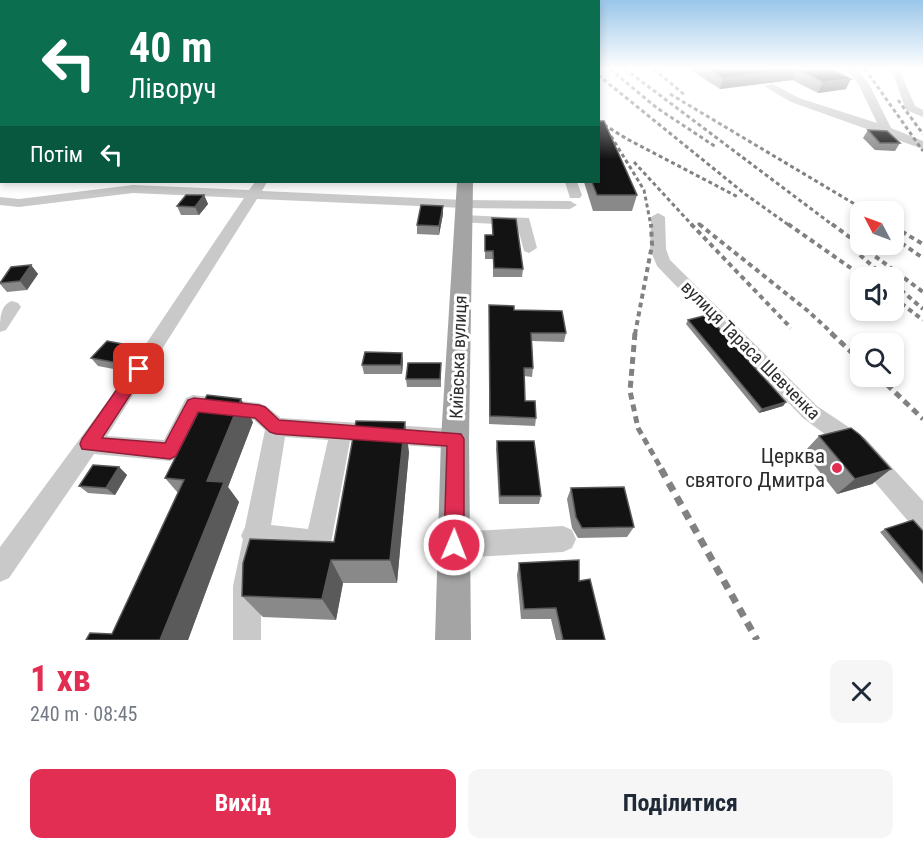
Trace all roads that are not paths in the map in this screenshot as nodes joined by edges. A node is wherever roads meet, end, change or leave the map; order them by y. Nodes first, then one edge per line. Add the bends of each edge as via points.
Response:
1 (795, 99) edge
2 (871, 99) edge
3 (907, 99) edge
4 (923, 114) edge
5 (886, 130) junction
6 (923, 145) edge
7 (256, 188) edge
8 (572, 194) edge
9 (0, 201) edge
10 (464, 201) edge
11 (658, 217) dead end
12 (529, 248) dead end
13 (12, 307) dead end
14 (0, 325) edge
15 (276, 427) junction
16 (341, 431) junction
17 (455, 439) junction
18 (88, 444) junction
19 (923, 519) edge
20 (254, 536) junction
21 (563, 539) dead end
22 (454, 545) junction
23 (0, 569) edge
24 (247, 640) edge
25 (453, 640) edge

1 - 5 street
2 - 5 street
3 - 4 street via 910,108
5 - 6 street
7 - 9 street via 133,189
7 - 10 street
7 - 18 street
8 - 10 street
10 - 12 street via 525,221
10 - 17 main road, Київська вулиця
11 - 19 street, вулиця Тараса Шевченка via 658,249 663,262 810,412 857,445
13 - 14 street
15 - 16 street
15 - 18 street via 259,412 194,404 170,451
15 - 20 street
16 - 17 street
16 - 20 street via 318,543
17 - 22 main road, Київська вулиця
18 - 23 street
20 - 24 street via 246,586
21 - 22 street
22 - 25 main road, Київська вулиця

